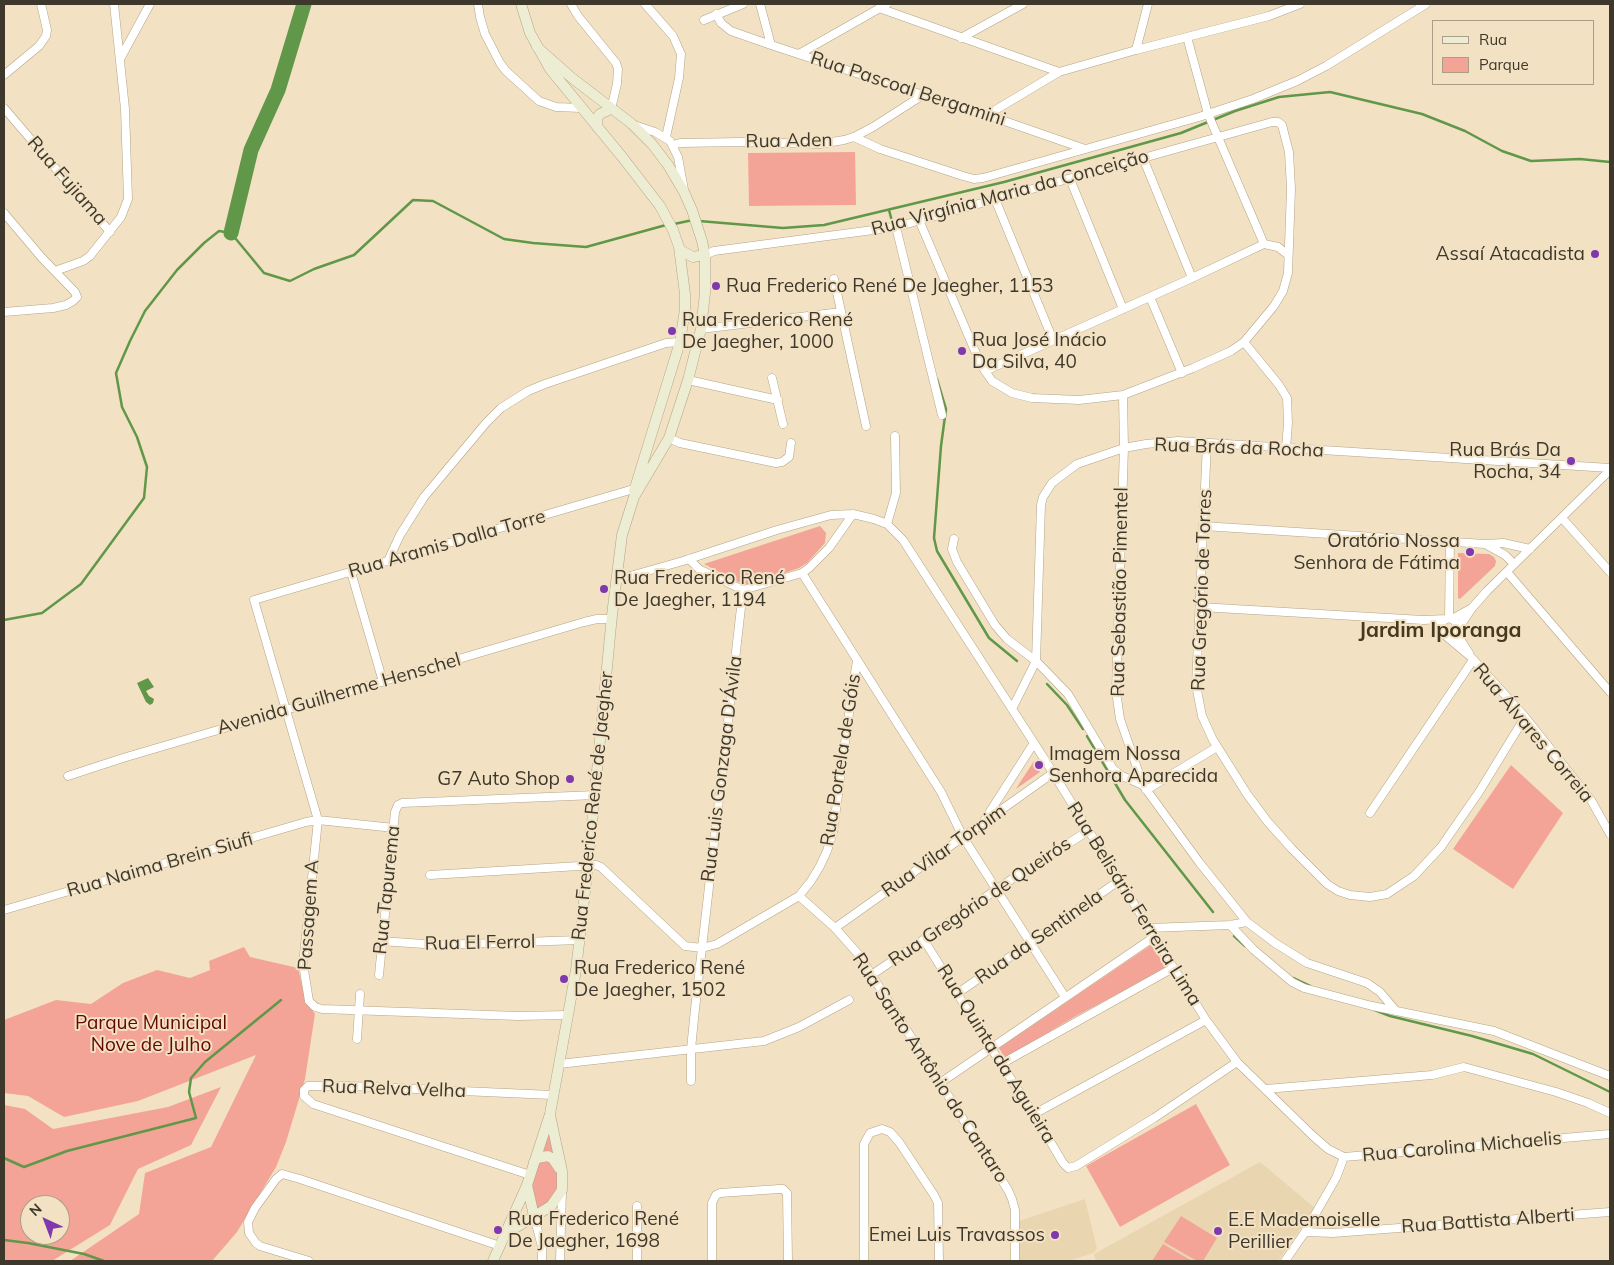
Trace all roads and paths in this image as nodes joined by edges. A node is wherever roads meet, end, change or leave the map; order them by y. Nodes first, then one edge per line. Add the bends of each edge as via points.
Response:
1 (41, 4) edge
2 (114, 4) edge
3 (150, 4) edge
4 (478, 4) edge
5 (521, 4) edge
6 (571, 4) edge
7 (645, 4) edge
8 (743, 4) edge
9 (760, 4) edge
10 (887, 4) edge
11 (1023, 4) edge
12 (1148, 4) edge
13 (1300, 4) edge
14 (1426, 4) edge
15 (879, 8) junction
16 (716, 14) junction
17 (704, 20) dead end
18 (1187, 37) junction
19 (961, 38) junction
20 (771, 45) junction
21 (538, 47) junction
22 (1136, 50) junction
23 (799, 54) junction
24 (120, 60) junction
25 (1059, 72) junction
26 (4, 75) edge
27 (923, 96) junction
28 (4, 108) edge
29 (581, 108) junction
30 (611, 109) junction
31 (987, 115) junction
32 (1209, 116) junction
33 (632, 124) junction
34 (597, 127) junction
35 (1216, 135) junction
36 (666, 137) junction
37 (854, 137) junction
38 (673, 145) junction
39 (1084, 148) junction
40 (1142, 158) junction
41 (1070, 179) junction
42 (684, 192) junction
43 (995, 199) junction
44 (4, 214) edge
45 (919, 220) junction
46 (896, 227) junction
47 (110, 232) junction
48 (1264, 244) junction
49 (679, 249) junction
50 (705, 255) junction
51 (1288, 255) junction
52 (55, 271) junction
53 (1192, 278) junction
54 (834, 279) dead end
55 (1150, 296) junction
56 (1123, 308) junction
57 (4, 312) edge
58 (841, 312) junction
59 (701, 329) junction
60 (1053, 340) junction
61 (680, 342) junction
62 (1244, 342) junction
63 (985, 371) junction
64 (1182, 373) junction
65 (772, 378) dead end
66 (688, 380) junction
67 (1123, 395) junction
68 (778, 400) junction
69 (942, 415) dead end
70 (783, 424) dead end
71 (655, 425) junction
72 (866, 426) dead end
73 (895, 436) dead end
74 (669, 438) junction
75 (791, 443) dead end
76 (1207, 443) junction
77 (1124, 448) junction
78 (1286, 449) junction
79 (1610, 469) edge
80 (636, 491) junction
81 (853, 514) junction
82 (1562, 518) junction
83 (887, 524) junction
84 (1203, 526) junction
85 (954, 539) dead end
86 (1450, 541) junction
87 (1485, 544) junction
88 (1530, 549) junction
89 (689, 559) junction
90 (388, 561) junction
91 (1514, 564) junction
92 (350, 572) junction
93 (1506, 572) junction
94 (1610, 572) edge
95 (802, 573) junction
96 (616, 580) junction
97 (743, 590) junction
98 (1200, 607) junction
99 (1472, 608) junction
100 (1449, 618) junction
101 (612, 619) junction
102 (1423, 620) junction
103 (1440, 629) junction
104 (1457, 630) junction
105 (1446, 636) junction
106 (1472, 659) junction
107 (858, 661) junction
108 (1036, 662) junction
109 (382, 682) junction
110 (1610, 692) edge
111 (1012, 709) junction
112 (286, 710) junction
113 (1525, 717) junction
114 (1034, 743) junction
115 (1217, 747) junction
116 (1053, 773) junction
117 (68, 776) dead end
118 (1145, 787) junction
119 (596, 795) junction
120 (1370, 813) dead end
121 (318, 820) junction
122 (982, 825) junction
123 (394, 828) junction
124 (1088, 830) junction
125 (1610, 834) edge
126 (963, 837) junction
127 (588, 866) junction
128 (430, 874) dead end
129 (1120, 880) junction
130 (996, 890) junction
131 (799, 896) junction
132 (4, 910) edge
133 (1247, 922) junction
134 (1230, 925) junction
135 (835, 928) junction
136 (1149, 928) junction
137 (1154, 937) junction
138 (579, 940) junction
139 (924, 940) junction
140 (381, 941) junction
141 (1030, 943) junction
142 (702, 948) junction
143 (1173, 968) junction
144 (873, 974) junction
145 (378, 975) dead end
146 (958, 993) junction
147 (360, 994) dead end
148 (1065, 997) junction
149 (849, 1000) dead end
150 (358, 1011) junction
151 (1396, 1011) junction
152 (568, 1015) junction
153 (1206, 1020) junction
154 (357, 1040) dead end
155 (991, 1048) junction
156 (691, 1049) junction
157 (1237, 1062) junction
158 (559, 1064) junction
159 (1001, 1064) junction
160 (1610, 1076) edge
161 (691, 1081) dead end
162 (940, 1083) junction
163 (1266, 1089) junction
164 (552, 1095) junction
165 (1610, 1113) edge
166 (550, 1114) junction
167 (1034, 1114) junction
168 (1610, 1134) edge
169 (1344, 1157) junction
170 (534, 1162) junction
171 (562, 1171) junction
172 (528, 1180) junction
173 (562, 1190) junction
174 (637, 1206) dead end
175 (1610, 1212) edge
176 (534, 1216) junction
177 (1305, 1232) junction
178 (507, 1233) junction
179 (500, 1246) junction
180 (309, 1261) edge
181 (494, 1261) edge
182 (542, 1261) edge
183 (560, 1261) edge
184 (637, 1261) edge
185 (712, 1261) edge
186 (788, 1261) edge
187 (864, 1261) edge
188 (939, 1261) edge
189 (1015, 1261) edge
190 (1285, 1261) edge

1 - 26 street via 46,36 39,46
2 - 24 street
3 - 24 street
4 - 29 street via 485,34 506,71 539,101 556,107
5 - 21 main road, Rua Frederico René de Jaegher via 525,21
6 - 30 street via 616,63 617,84
7 - 36 street via 673,36 681,54
8 - 16 street
9 - 20 street
10 - 15 street
11 - 19 street
12 - 22 street
13 - 18 street via 1269,16
14 - 32 street, Rua Virgínia Maria da Conceição via 1297,81
15 - 19 street
15 - 23 street
16 - 17 street
16 - 20 street, Rua Pascoal Bergamini via 720,23 731,31
18 - 22 street
18 - 32 street
19 - 25 street
20 - 23 street, Rua Pascoal Bergamini
21 - 29 main road, Rua Frederico René de Jaegher via 550,69
21 - 30 main road, Rua Frederico René de Jaegher
22 - 25 street
23 - 27 street, Rua Pascoal Bergamini
24 - 47 street via 128,199
25 - 31 street
27 - 31 street, Rua Pascoal Bergamini
27 - 37 street, Rua Aden
28 - 47 street, Rua Fujiama
29 - 34 main road, Rua Frederico René de Jaegher
30 - 33 main road, Rua Frederico René de Jaegher
30 - 34 main road via 600,114
31 - 39 street, Rua Pascoal Bergamini
32 - 35 street
32 - 39 street, Rua Virgínia Maria da Conceição
33 - 36 street, Rua Frederico René de Jaegher
33 - 42 main road, Rua Frederico René de Jaegher via 657,151
34 - 49 main road, Rua Frederico René de Jaegher via 642,181 666,217
35 - 40 street, Rua Virgínia Maria da Conceição
35 - 48 street
35 - 51 street, Rua Virgínia Maria da Conceição via 1272,122 1282,125 1289,152 1291,222
36 - 38 street, Rua Frederico René de Jaegher
37 - 38 street, Rua Aden via 820,144 741,142
37 - 39 street, Rua Virgínia Maria da Conceição via 880,149 974,179
38 - 42 street, Rua Frederico René de Jaegher
40 - 41 street, Rua Virgínia Maria da Conceição
40 - 53 street
41 - 43 street, Rua Virgínia Maria da Conceição
41 - 56 street
42 - 50 main road, Rua Frederico René de Jaegher
43 - 45 street, Rua Virgínia Maria da Conceição
43 - 60 street
44 - 52 street
45 - 46 street, Rua Virgínia Maria da Conceição
45 - 63 street
46 - 50 street, Rua Virgínia Maria da Conceição via 714,251
46 - 69 street
47 - 52 street via 83,262
48 - 51 street via 1278,247
48 - 53 street
49 - 50 main road via 694,258
49 - 61 main road, Rua Frederico René de Jaegher via 685,294
50 - 59 main road, Rua Frederico René de Jaegher
51 - 62 street via 1283,291
52 - 57 street via 75,292 75,300 53,308
53 - 55 street
54 - 58 street
55 - 56 street
55 - 64 street
56 - 60 street
58 - 59 street
58 - 72 street
59 - 66 main road, Rua Frederico René de Jaegher
60 - 63 street
61 - 71 main road, Rua Frederico René de Jaegher
61 - 90 street via 666,343 546,384 501,408 424,497
62 - 64 street
62 - 78 street via 1287,398
63 - 67 street via 1000,387 1032,398 1079,400
64 - 67 street
65 - 68 street
66 - 68 street
66 - 74 main road, Rua Frederico René de Jaegher
67 - 77 street, Rua Sebastião Pimentel
68 - 70 street
71 - 74 main road
71 - 80 main road, Rua Frederico René de Jaegher
73 - 83 street via 896,493
74 - 75 street via 680,444 776,463 789,457
74 - 80 main road, Rua Frederico René de Jaegher
76 - 77 street, Rua Brás da Rocha via 1166,442
76 - 78 street, Rua Brás da Rocha
76 - 84 street, Rua Gregório de Torres
77 - 108 street, Rua Brás da Rocha via 1068,469 1052,483 1043,497 1039,511
77 - 118 street, Rua Sebastião Pimentel via 1116,691 1120,719
78 - 79 street, Rua Brás da Rocha
79 - 82 street
80 - 90 street, Rua Aramis Dalla Torre
80 - 96 main road, Rua Frederico René de Jaegher via 622,535
81 - 83 street
81 - 89 street via 830,516 777,530
81 - 95 street via 829,548
82 - 88 street
82 - 94 street
83 - 111 street, Rua Belisário Ferreira Lima via 903,540
84 - 86 street
84 - 98 street, Rua Gregório de Torres
85 - 108 street via 952,549 957,562 995,625
86 - 87 street
86 - 100 street
87 - 88 street via 1503,543
87 - 91 street
88 - 91 street
89 - 96 street
89 - 97 street via 699,569
90 - 92 street, Rua Aramis Dalla Torre
91 - 93 street
92 - 109 street
92 - 112 street, Rua Aramis Dalla Torre via 254,600
93 - 99 street
93 - 110 street
95 - 97 street
95 - 107 street
96 - 101 main road, Rua Frederico René de Jaegher
97 - 142 street, Rua Luis Gonzaga D'Ávila
98 - 102 street
98 - 115 street, Rua Gregório de Torres via 1196,686 1202,716
99 - 100 street
99 - 104 street
100 - 102 street
100 - 103 street
100 - 104 street via 1456,622
101 - 109 street, Avenida Guilherme Henschel via 584,622
101 - 119 main road, Rua Frederico René de Jaegher
102 - 103 street
103 - 105 street
104 - 105 street
104 - 106 street, Rua Álvares Correia
105 - 106 street, Rua Álvares Correia
106 - 113 street, Rua Álvares Correia
106 - 120 street
107 - 126 street via 940,792
107 - 131 street, Rua Portela de Góis via 833,832 820,866
108 - 111 street, Rua Brás da Rocha
108 - 118 street via 1072,699 1113,769
109 - 112 street, Avenida Guilherme Henschel
111 - 114 street, Rua Belisário Ferreira Lima
112 - 117 street, Avenida Guilherme Henschel
112 - 121 street
113 - 115 street, Rua Gregório de Torres via 1441,847 1414,876 1400,887 1379,896 1358,897 1327,884 1267,821
113 - 125 street, Rua Álvares Correia via 1591,800
114 - 116 street, Rua Belisário Ferreira Lima
114 - 122 street
115 - 118 street
116 - 122 street, Rua Vilar Torpim
116 - 124 street, Rua Belisário Ferreira Lima
118 - 133 street
119 - 123 street, Rua Tapurema via 402,803 395,812
119 - 127 main road, Rua Frederico René de Jaegher
121 - 123 street, Rua Naima Brein Siufi
121 - 132 street, Rua Naima Brein Siufi
121 - 150 street, Passagem A via 303,964 307,998 315,1008
122 - 126 street, Rua Vilar Torpim
123 - 140 street, Rua Tapurema
124 - 129 street, Rua Belisário Ferreira Lima
124 - 130 street, Rua Gregório de Queirós
126 - 130 street
126 - 135 street, Rua Vilar Torpim
127 - 128 street
127 - 138 main road, Rua Frederico René de Jaegher
127 - 142 street via 601,867 685,946
129 - 136 street, Rua Belisário Ferreira Lima
129 - 141 street, Rua da Sentinela
130 - 139 street, Rua Gregório de Queirós
130 - 141 street
131 - 135 street, Rua Santo Antônio do Cantaro
131 - 142 street, Rua Portela de Góis via 717,944
133 - 134 street
133 - 151 street via 1307,963 1375,988
134 - 136 street
134 - 151 street via 1292,982
135 - 144 street, Rua Santo Antônio do Cantaro
136 - 137 street, Rua Belisário Ferreira Lima
137 - 143 street, Rua Belisário Ferreira Lima
137 - 148 street
138 - 140 street, Rua El Ferrol via 438,945
138 - 152 main road, Rua Frederico René de Jaegher
139 - 144 street, Rua Gregório de Queirós
139 - 146 street, Rua Quinta da Aguieira
140 - 145 street, Rua Tapurema
141 - 146 street, Rua da Sentinela
141 - 148 street
142 - 156 street, Rua Luis Gonzaga D'Ávila
143 - 153 street, Rua Belisário Ferreira Lima
143 - 159 street
144 - 162 street, Rua Santo Antônio do Cantaro
146 - 155 street, Rua Quinta da Aguieira
147 - 150 street
148 - 155 street
149 - 156 street via 770,1039
150 - 152 street
150 - 154 street
151 - 160 street via 1494,1032
152 - 158 main road, Rua Frederico René de Jaegher
153 - 157 street, Rua Belisário Ferreira Lima
153 - 167 street
155 - 159 street, Rua Quinta da Aguieira
155 - 162 street
156 - 158 street
156 - 161 street, Rua Luis Gonzaga D'Ávila
157 - 163 street, Rua Belisário Ferreira Lima
157 - 167 street, Rua Quinta da Aguieira via 1076,1166 1068,1168 1063,1163
158 - 164 main road, Rua Frederico René de Jaegher
159 - 167 street, Rua Quinta da Aguieira
162 - 189 street, Rua Santo Antônio do Cantaro via 1012,1199
163 - 165 street via 1432,1075 1464,1067 1556,1092
163 - 169 street, Rua Belisário Ferreira Lima via 1313,1136
164 - 166 main road, Rua Frederico René de Jaegher
164 - 172 street, Rua Relva Velha via 350,1086 308,1086 304,1090 304,1096 313,1104
166 - 170 main road, Rua Frederico René de Jaegher
166 - 171 main road, Rua Frederico René de Jaegher
168 - 169 street, Rua Carolina Michaelis
169 - 177 street, Rua Carolina Michaelis via 1336,1178
170 - 171 main road via 548,1156
170 - 172 main road, Rua Frederico René de Jaegher
171 - 173 main road, Rua Frederico René de Jaegher
172 - 176 main road
172 - 178 main road, Rua Frederico René de Jaegher
173 - 176 main road, Rua Frederico René de Jaegher via 555,1202
173 - 183 street
174 - 184 street
175 - 177 street, Rua Battista Alberti
176 - 178 main road, Rua Frederico René de Jaegher
176 - 182 street
177 - 190 street, Rua Carolina Michaelis
178 - 179 main road, Rua Frederico René de Jaegher
179 - 180 street via 282,1174 255,1208 248,1222 248,1233 260,1246
179 - 181 main road, Rua Frederico René de Jaegher
185 - 186 street via 712,1204 716,1195 779,1189 787,1193
187 - 188 street via 864,1144 870,1134 882,1129 899,1142 934,1194 939,1210

